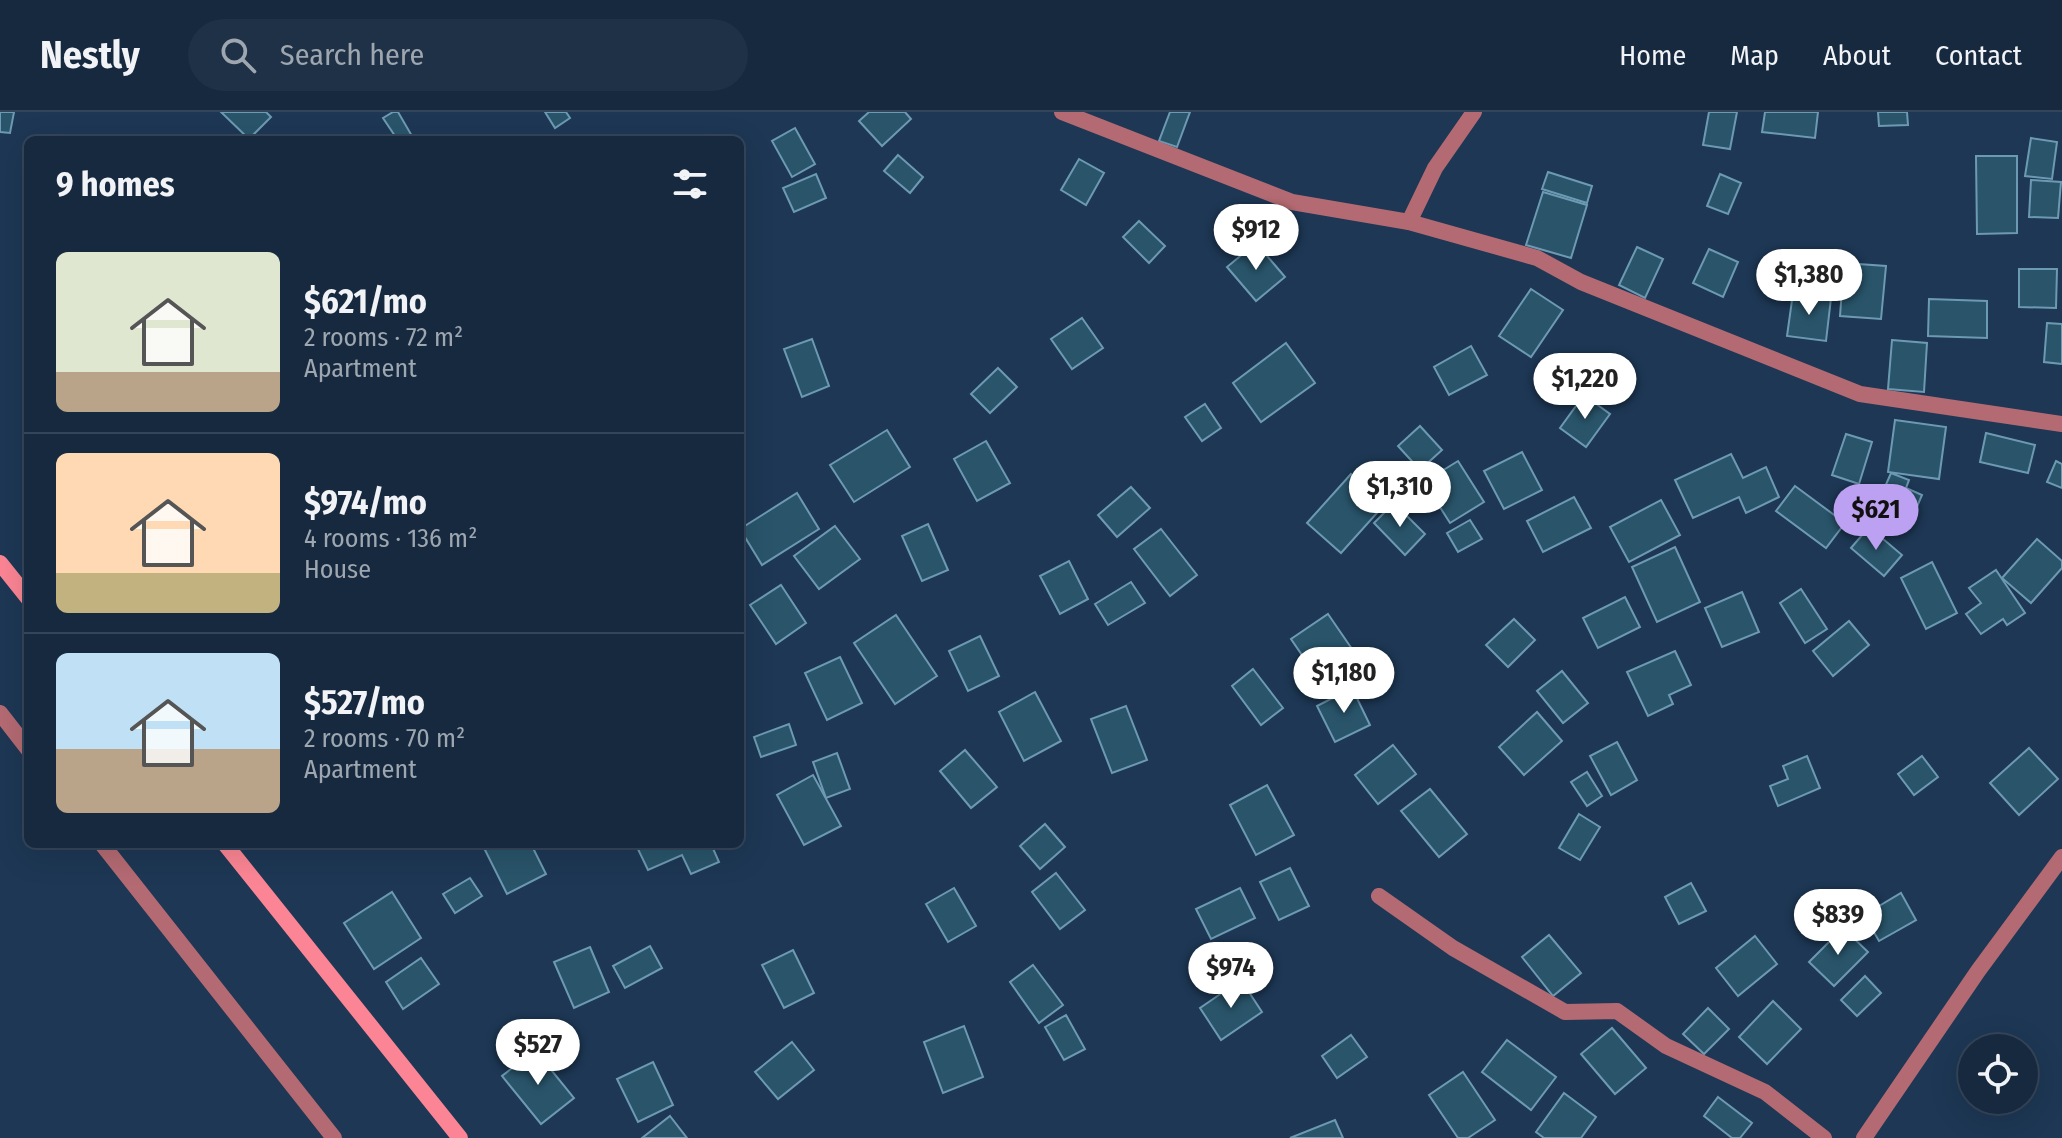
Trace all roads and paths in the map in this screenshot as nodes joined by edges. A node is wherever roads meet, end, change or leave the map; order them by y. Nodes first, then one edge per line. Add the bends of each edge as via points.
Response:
1 (1062, 112) edge
2 (1474, 112) edge
3 (1409, 222) junction
4 (2062, 424) edge
5 (0, 563) edge
6 (24, 593) edge
7 (0, 713) edge
8 (24, 744) edge
9 (105, 848) edge
10 (228, 848) edge
11 (2062, 857) edge
12 (1379, 896) dead end
13 (334, 1138) edge
14 (460, 1138) edge
15 (1824, 1138) edge
16 (1864, 1138) edge

1 - 3 street via 1292,202
2 - 3 street via 1435,168
3 - 4 street via 1537,258 1581,282 1860,394
5 - 6 street
7 - 8 street
9 - 13 street
10 - 14 street
11 - 16 street
12 - 15 street via 1453,948 1565,1012 1617,1011 1666,1046 1765,1092

